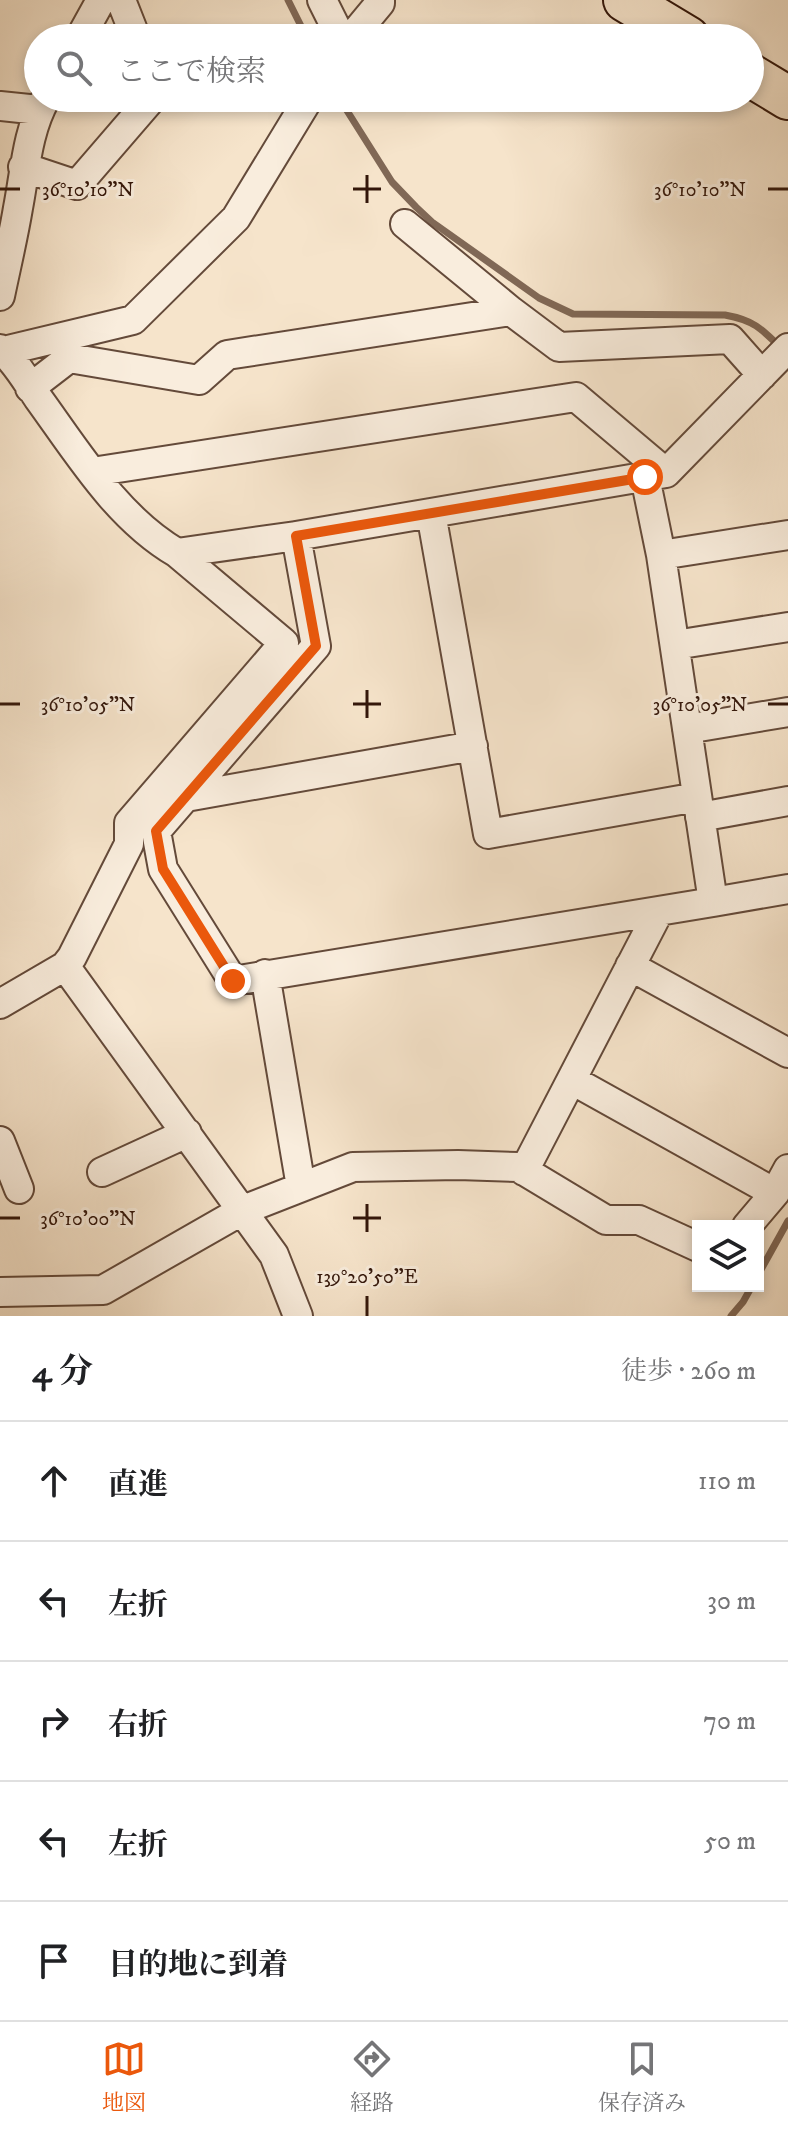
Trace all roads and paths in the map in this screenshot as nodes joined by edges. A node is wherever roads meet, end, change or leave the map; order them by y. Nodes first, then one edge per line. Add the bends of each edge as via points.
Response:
1 (101, 0) edge
2 (121, 0) edge
3 (322, 0) edge
4 (380, 0) edge
5 (625, 0) edge
6 (88, 24) edge
7 (130, 24) edge
8 (334, 24) edge
9 (363, 24) edge
10 (665, 24) edge
11 (764, 83) edge
12 (788, 98) edge
13 (24, 105) edge
14 (0, 106) edge
15 (40, 112) edge
16 (140, 112) edge
17 (300, 112) edge
18 (23, 167) junction
19 (10, 206) edge
20 (405, 224) dead end
21 (0, 296) edge
22 (511, 311) junction
23 (2, 351) edge
24 (778, 364) edge
25 (30, 388) junction
26 (92, 472) junction
27 (655, 475) junction
28 (431, 513) junction
29 (788, 535) edge
30 (296, 536) junction
31 (177, 553) junction
32 (661, 555) junction
33 (788, 627) edge
34 (675, 645) junction
35 (788, 712) edge
36 (687, 729) junction
37 (473, 746) junction
38 (186, 797) junction
39 (788, 801) edge
40 (699, 807) junction
41 (788, 889) edge
42 (713, 902) junction
43 (659, 911) junction
44 (65, 966) junction
45 (630, 966) junction
46 (265, 974) junction
47 (0, 1004) edge
48 (788, 1053) edge
49 (572, 1080) junction
50 (187, 1133) junction
51 (0, 1141) edge
52 (524, 1171) junction
53 (102, 1172) dead end
54 (781, 1181) edge
55 (301, 1187) junction
56 (19, 1189) dead end
57 (243, 1210) junction
58 (752, 1220) edge
59 (692, 1244) edge
60 (0, 1292) edge
61 (298, 1316) edge

1 - 6 street
2 - 7 street
3 - 8 street
4 - 9 street
5 - 10 highway
11 - 12 highway
13 - 14 street
15 - 18 street
16 - 18 street via 77,185
17 - 23 street via 236,218 133,320
18 - 19 street
19 - 21 street
20 - 22 street
22 - 24 street via 559,347 730,339
22 - 25 street via 227,355 199,380 69,358
23 - 25 street
24 - 27 street
25 - 26 street
26 - 27 street via 576,397
26 - 31 street via 128,514
27 - 28 street
27 - 32 street
28 - 30 street
28 - 37 street
29 - 32 street
30 - 31 street
30 - 38 street via 316,646
31 - 44 street via 284,643 129,823 129,844
32 - 34 street
33 - 34 street
34 - 36 street
35 - 36 street
36 - 40 street
37 - 38 street
37 - 40 street via 488,834
38 - 46 street via 156,831 163,869 233,981
39 - 40 street
40 - 42 street
41 - 42 street
42 - 43 street
43 - 45 street
43 - 46 street
44 - 47 street
44 - 50 street
45 - 48 street
45 - 49 street
46 - 55 street
49 - 52 street
49 - 54 street
50 - 53 street
50 - 57 street
51 - 56 street
52 - 55 street via 458,1165 353,1167
52 - 59 street via 606,1220 639,1220
54 - 58 street
55 - 57 street
57 - 60 street via 103,1290
57 - 61 street via 274,1255

